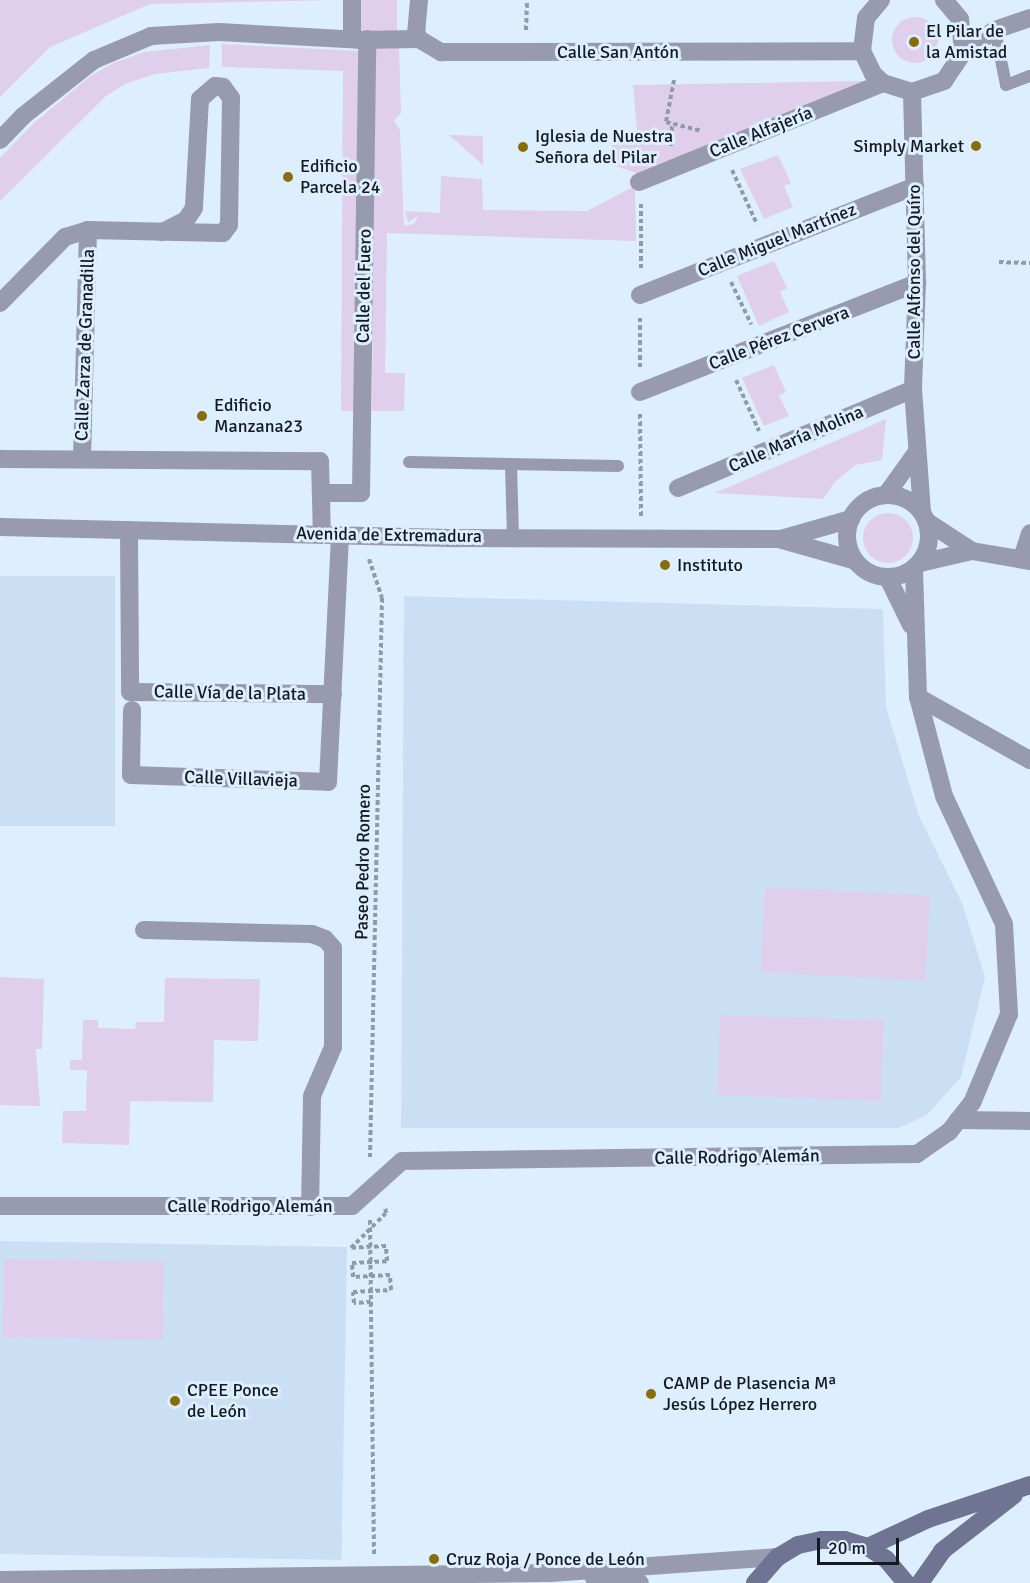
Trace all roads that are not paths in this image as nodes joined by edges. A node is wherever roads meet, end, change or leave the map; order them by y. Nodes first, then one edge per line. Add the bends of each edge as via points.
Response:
1 (351, 0) edge
2 (419, 0) edge
3 (881, 0) edge
4 (944, 0) edge
5 (1030, 18) edge
6 (960, 19) junction
7 (995, 30) junction
8 (419, 39) junction
9 (360, 40) junction
10 (862, 51) junction
11 (963, 53) junction
12 (1030, 76) edge
13 (883, 82) junction
14 (912, 92) junction
15 (0, 140) edge
16 (639, 182) road end
17 (915, 186) junction
18 (88, 230) junction
19 (162, 232) junction
20 (917, 283) junction
21 (640, 295) road end
22 (0, 303) edge
23 (913, 389) junction
24 (640, 392) road end
25 (916, 453) junction
26 (0, 459) edge
27 (82, 459) junction
28 (409, 462) dead end
29 (511, 465) junction
30 (618, 466) dead end
31 (678, 488) dead end
32 (321, 493) junction
33 (886, 495) junction
34 (924, 517) junction
35 (851, 519) junction
36 (0, 527) edge
37 (129, 530) junction
38 (1030, 533) edge
39 (331, 535) junction
40 (513, 537) junction
41 (779, 539) junction
42 (972, 551) junction
43 (853, 560) junction
44 (1026, 560) edge
45 (917, 566) junction
46 (888, 578) junction
47 (914, 630) junction
48 (333, 694) junction
49 (918, 697) junction
50 (132, 710) dead end
51 (1030, 760) edge
52 (144, 930) dead end
53 (958, 1120) junction
54 (1030, 1121) edge
55 (0, 1206) edge
56 (310, 1207) junction
57 (1028, 1485) edge
58 (868, 1547) junction
59 (778, 1557) junction
60 (550, 1573) junction
61 (425, 1579) edge
62 (0, 1580) edge
63 (640, 1583) edge
64 (755, 1583) edge
65 (906, 1583) edge
66 (920, 1583) edge

1 - 9 street
2 - 8 street
3 - 10 street via 866,18
4 - 6 street
5 - 7 street
6 - 7 street
6 - 11 street
7 - 11 street
7 - 12 lane via 1006,85
8 - 9 street
8 - 10 street, Calle San Antón via 441,52
9 - 15 street via 219,32 151,36 94,60 23,116
9 - 32 street, Calle del Fuero via 361,493
10 - 13 street via 873,74
11 - 14 street via 956,69 944,81
13 - 14 street
13 - 16 street, Calle Alfajería
14 - 17 street, Calle Alfonso del Quíro
17 - 20 street, Calle Alfonso del Quíro
17 - 21 street, Calle Miguel Martínez
18 - 19 street, Calle Zarza de Granadilla
18 - 22 street, Calle Zarza de Granadilla via 64,237
18 - 27 street, Calle Zarza de Granadilla
19 - 19 street, Calle Zarza de Granadilla via 210,236 224,234 230,225 231,98 223,87 215,86 200,99 194,208 186,220
20 - 23 street, Calle Alfonso del Quíro
20 - 24 street, Calle Pérez Cervera
23 - 25 street, Calle Alfonso del Quíro
23 - 31 street, Calle María Molina
25 - 33 street
25 - 34 street, Calle Alfonso del Quíro
26 - 27 street
27 - 32 street, Calle Vía de la Plata via 320,461
28 - 29 lane
29 - 30 lane
29 - 40 lane
32 - 39 street, Calle Vía de la Plata
33 - 34 street via 912,502
33 - 35 street via 861,504
34 - 42 street
34 - 45 street via 930,538
35 - 41 street, Avenida de Extremadura
35 - 43 street via 846,541
36 - 37 street, Avenida de Extremadura
37 - 39 street, Avenida de Extremadura
37 - 48 street, Calle Vía de la Plata via 130,692
38 - 44 street
39 - 40 street, Avenida de Extremadura
39 - 48 street, Calle Vía de la Plata
40 - 41 street, Avenida de Extremadura
41 - 43 street, Avenida de Extremadura
42 - 44 street
42 - 45 street
43 - 46 street via 869,574
45 - 46 street
45 - 47 street, Calle Rodrigo Alemán
46 - 47 street, Calle Rodrigo Alemán
47 - 49 street, Calle Rodrigo Alemán
48 - 50 street, Calle Villavieja via 328,782 131,775
49 - 51 street
49 - 53 street, Calle Rodrigo Alemán via 944,796 1004,924 1009,1014 972,1103
52 - 56 street via 312,934 325,939 333,948 333,1047 312,1096
53 - 54 street
53 - 56 street, Calle Rodrigo Alemán via 949,1132 917,1154 402,1161 352,1206
55 - 56 street, Calle Rodrigo Alemán
57 - 58 main road via 928,1519
57 - 66 main road via 942,1551
58 - 59 main road via 845,1540 821,1539 798,1545
58 - 65 main road via 886,1559
59 - 60 street
59 - 64 main road
60 - 61 street
60 - 63 street
61 - 62 street via 374,1575

